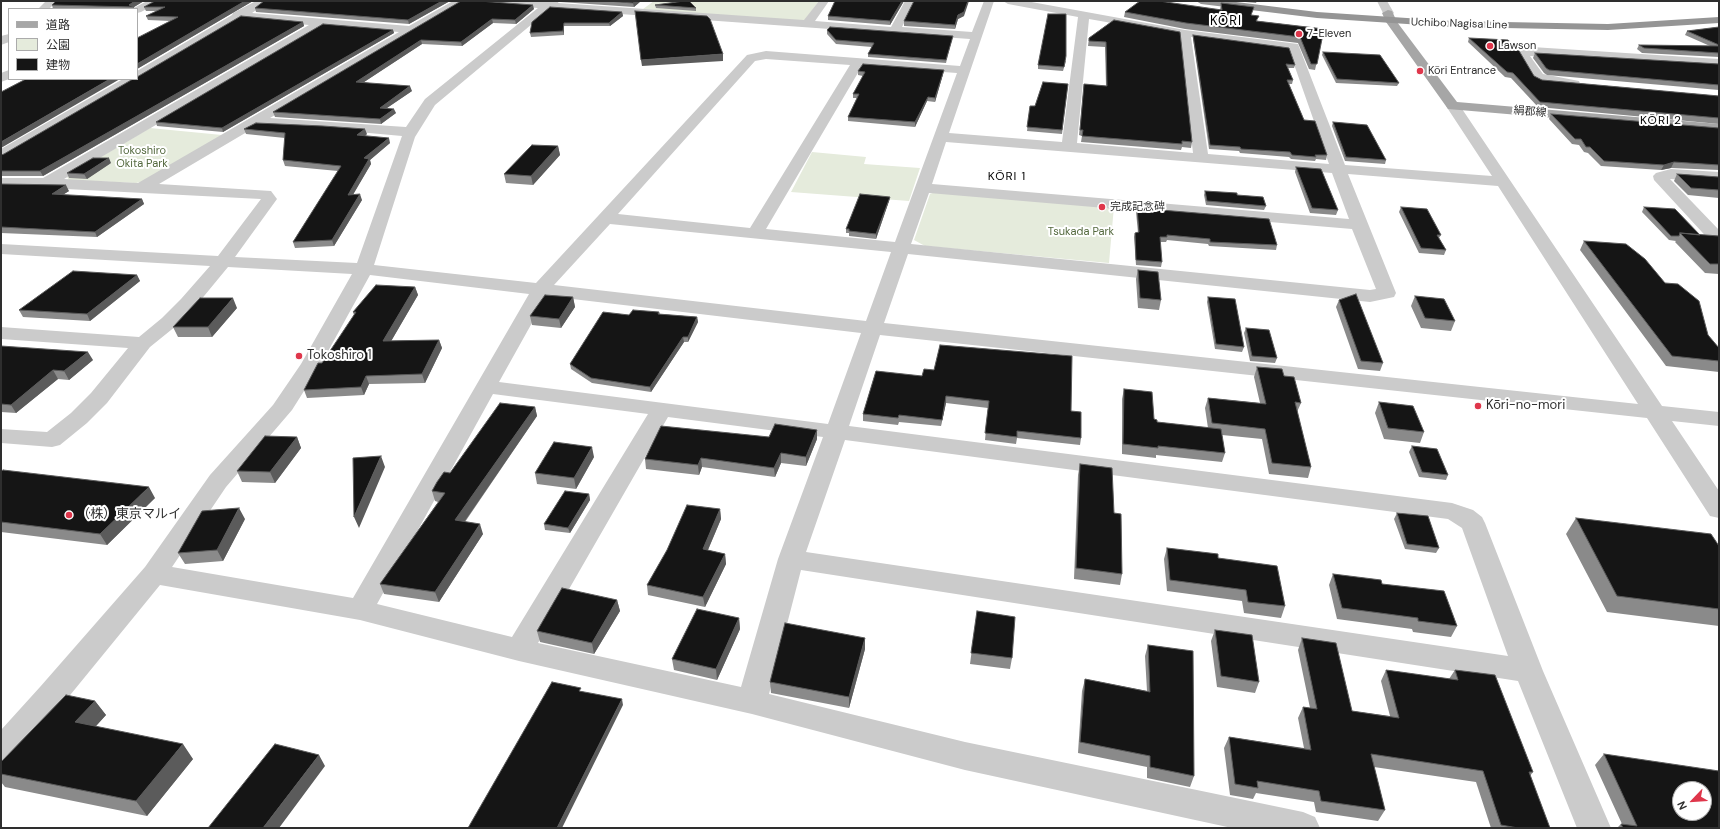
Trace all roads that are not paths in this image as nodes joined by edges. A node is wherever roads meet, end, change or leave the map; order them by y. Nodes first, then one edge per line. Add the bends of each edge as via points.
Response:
1 (52, 1) edge
2 (156, 1) edge
3 (264, 1) edge
4 (461, 1) edge
5 (481, 1) edge
6 (647, 1) edge
7 (824, 1) edge
8 (910, 1) edge
9 (989, 1) edge
10 (1008, 1) edge
11 (1201, 1) edge
12 (1253, 1) edge
13 (1382, 1) edge
14 (551, 4) edge
15 (44, 8) edge
16 (138, 10) edge
17 (1719, 10) edge
18 (632, 12) junction
19 (237, 15) junction
20 (1084, 16) junction
21 (1390, 18) junction
22 (1719, 20) edge
23 (322, 22) junction
24 (807, 24) junction
25 (411, 30) junction
26 (895, 30) junction
27 (1185, 34) junction
28 (976, 36) junction
29 (1689, 61) junction
30 (858, 62) junction
31 (1719, 64) edge
32 (964, 70) junction
33 (138, 75) edge
34 (1704, 76) edge
35 (130, 80) edge
36 (1587, 85) edge
37 (1453, 106) junction
38 (254, 122) junction
39 (1719, 128) edge
40 (410, 132) junction
41 (941, 137) junction
42 (1069, 147) junction
43 (1, 155) edge
44 (1201, 158) junction
45 (1338, 168) junction
46 (1719, 178) edge
47 (1502, 182) junction
48 (1, 183) edge
49 (46, 183) junction
50 (141, 188) junction
51 (923, 188) junction
52 (604, 218) junction
53 (1359, 225) junction
54 (755, 234) junction
55 (1716, 235) edge
56 (901, 248) junction
57 (1, 249) edge
58 (224, 260) junction
59 (364, 269) junction
60 (542, 288) junction
61 (873, 328) junction
62 (1, 333) edge
63 (143, 343) junction
64 (486, 387) junction
65 (662, 409) junction
66 (1653, 411) junction
67 (1719, 418) edge
68 (835, 431) junction
69 (1, 436) edge
70 (1719, 510) edge
71 (791, 559) junction
72 (154, 574) junction
73 (360, 610) junction
74 (519, 650) junction
75 (1528, 671) junction
76 (752, 702) junction
77 (1, 751) edge
78 (1303, 828) edge
79 (1594, 828) edge

1 - 15 street
2 - 16 street
3 - 19 street
4 - 25 street
5 - 14 street
6 - 18 street
7 - 24 street
8 - 26 street
9 - 28 street
10 - 20 street
11 - 21 highway, Uchibo Nagisa Line via 1317,15
12 - 21 highway, Uchibo Nagisa Line
13 - 21 street
14 - 18 street
14 - 40 street via 439,93
17 - 21 highway, Uchibo Nagisa Line via 1554,19
18 - 24 street
19 - 23 street
19 - 33 street
20 - 27 street
20 - 42 street
21 - 22 highway, Uchibo Nagisa Line via 1539,27
21 - 37 main road
23 - 25 street
23 - 49 street
24 - 26 street
25 - 38 street
26 - 28 street
27 - 44 street
27 - 45 street via 1294,47
28 - 32 street
29 - 31 street
29 - 34 street
29 - 36 street via 1532,51 1523,54 1538,77 1556,82
30 - 32 street
30 - 52 street via 766,55 751,58
30 - 54 street
32 - 41 street
35 - 43 street
37 - 39 main road, 絹郡線
37 - 47 street
38 - 40 street
38 - 50 street
40 - 59 street
41 - 42 street
41 - 51 street
42 - 44 street
44 - 45 street
45 - 47 street
45 - 53 street
46 - 55 street via 1671,174 1662,176 1662,180
47 - 66 street
48 - 49 street
49 - 50 street
50 - 58 street via 265,194 269,199
51 - 53 street
51 - 56 street
52 - 54 street
52 - 60 street
53 - 56 street via 1387,293 1370,296
54 - 56 street
56 - 61 street
57 - 58 street
58 - 59 street
58 - 63 street via 188,303
59 - 60 street
59 - 72 street via 311,364 281,410 218,481
60 - 61 street
60 - 64 street
61 - 66 street
61 - 68 street
62 - 63 street
63 - 69 street via 99,398 52,440
64 - 65 street
64 - 73 street
65 - 68 street
65 - 74 street
66 - 67 street
66 - 70 street
68 - 71 street
68 - 75 street via 1452,510 1473,523
71 - 75 street
71 - 76 street
72 - 73 street
72 - 77 street
73 - 74 street
74 - 76 street
75 - 79 street
76 - 78 street via 966,756

